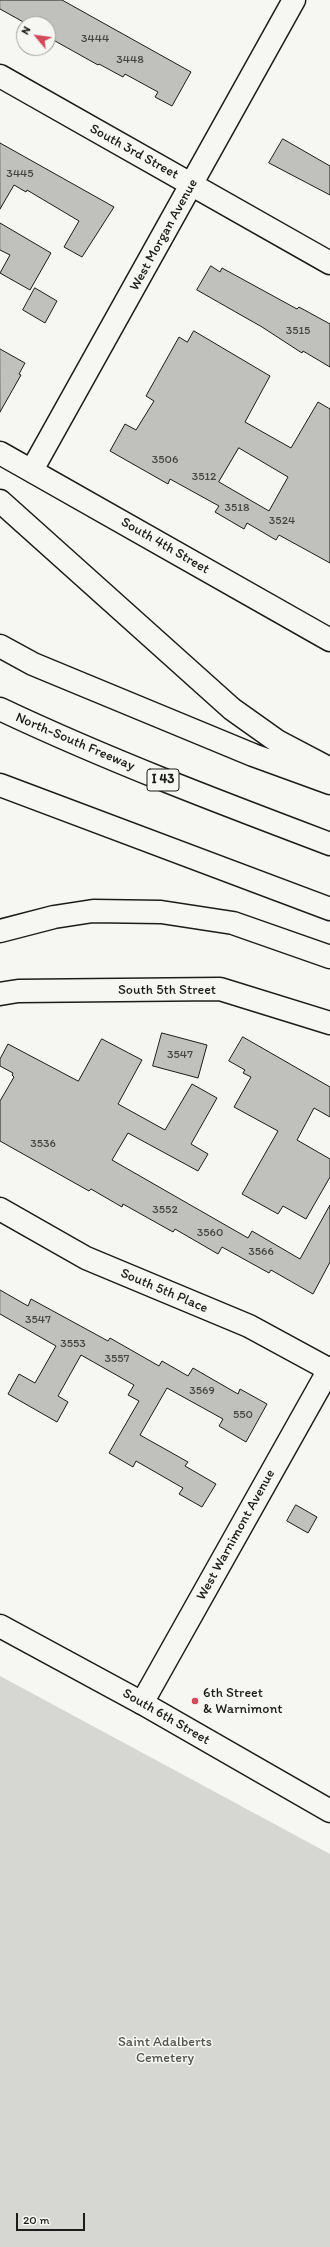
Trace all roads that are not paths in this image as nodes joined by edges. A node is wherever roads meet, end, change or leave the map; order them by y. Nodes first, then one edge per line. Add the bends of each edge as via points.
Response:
1 (294, 0) edge
2 (0, 76) edge
3 (192, 184) junction
4 (330, 263) edge
5 (0, 453) edge
6 (32, 470) junction
7 (0, 502) edge
8 (330, 640) edge
9 (0, 646) edge
10 (0, 709) edge
11 (330, 769) edge
12 (330, 783) edge
13 (0, 785) edge
14 (330, 844) edge
15 (330, 909) edge
16 (0, 931) edge
17 (330, 956) edge
18 (0, 994) edge
19 (330, 1023) edge
20 (0, 1209) edge
21 (330, 1369) edge
22 (0, 1626) edge
23 (142, 1703) junction
24 (330, 1811) edge

1 - 3 main road, West Morgan Avenue
2 - 3 main road, South 3rd Street
3 - 4 main road, South 3rd Street
3 - 6 main road, West Morgan Avenue
5 - 6 main road, South 4th Street
6 - 8 main road, South 4th Street
7 - 11 main road via 232,709 277,741
9 - 12 main road via 33,664 253,755
10 - 14 main road, North-South Freeway / I 43 via 50,733 169,782
13 - 15 main road
16 - 17 main road via 54,916 93,911 161,912 234,923
18 - 19 main road, South 5th Street via 18,991 220,989
20 - 21 main road, South 5th Place via 86,1258 249,1326
21 - 23 main road, West Warnimont Avenue
22 - 23 main road, South 6th Street
23 - 24 main road, South 6th Street

